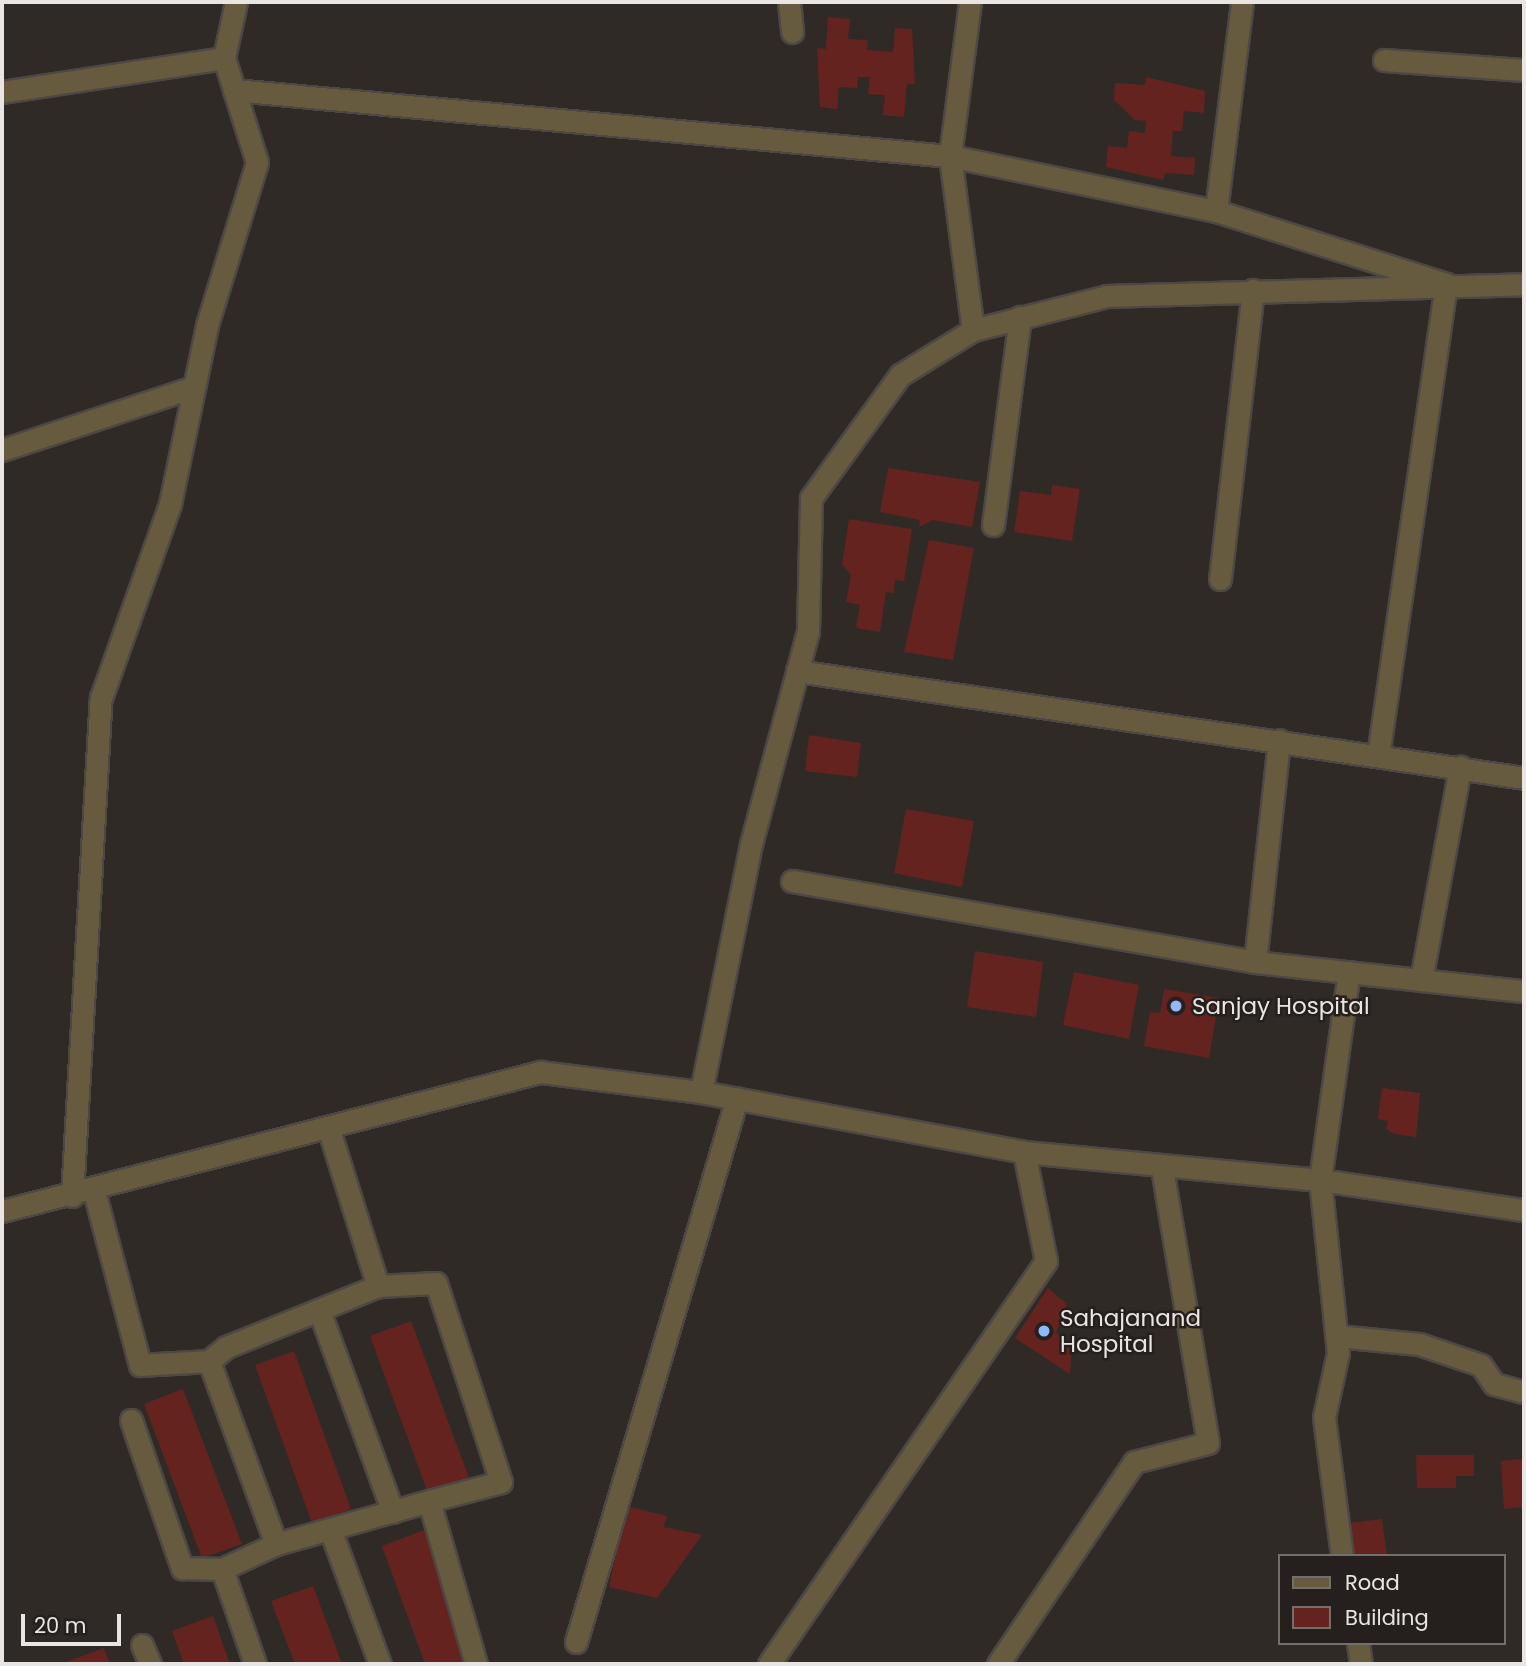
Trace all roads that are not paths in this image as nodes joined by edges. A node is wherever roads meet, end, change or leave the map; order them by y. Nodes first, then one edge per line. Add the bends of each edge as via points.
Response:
1 (236, 2) edge
2 (789, 2) edge
3 (970, 2) edge
4 (1242, 2) edge
5 (792, 32) dead end
6 (224, 58) junction
7 (1384, 60) dead end
8 (1524, 70) edge
9 (234, 90) junction
10 (2, 92) edge
11 (950, 156) junction
12 (1216, 211) junction
13 (1446, 284) junction
14 (1524, 284) edge
15 (1253, 290) junction
16 (1020, 317) junction
17 (972, 330) junction
18 (194, 387) junction
19 (2, 450) edge
20 (993, 525) dead end
21 (1220, 579) dead end
22 (797, 671) junction
23 (1279, 740) junction
24 (1378, 754) junction
25 (1460, 768) junction
26 (1524, 778) edge
27 (792, 881) dead end
28 (1255, 962) junction
29 (1349, 972) junction
30 (1421, 980) junction
31 (1524, 991) edge
32 (701, 1092) junction
33 (737, 1098) junction
34 (329, 1130) junction
35 (1024, 1152) junction
36 (1162, 1168) junction
37 (1320, 1180) junction
38 (94, 1191) junction
39 (72, 1196) junction
40 (1524, 1210) edge
41 (2, 1211) edge
42 (378, 1286) junction
43 (319, 1310) junction
44 (1337, 1336) junction
45 (209, 1361) junction
46 (1524, 1392) edge
47 (131, 1420) dead end
48 (429, 1501) junction
49 (393, 1512) junction
50 (330, 1529) junction
51 (276, 1544) junction
52 (1342, 1554) edge
53 (222, 1569) junction
54 (576, 1642) dead end
55 (1358, 1645) edge
56 (255, 1664) edge
57 (380, 1664) edge
58 (476, 1664) edge
59 (769, 1664) edge
60 (998, 1664) edge
61 (1361, 1664) edge

1 - 6 street
2 - 5 street
3 - 11 street
4 - 12 street
6 - 9 street
6 - 10 street
7 - 8 street
9 - 11 street
9 - 18 street via 257,162
11 - 12 street
11 - 17 street
12 - 13 street
13 - 14 street
13 - 15 street
13 - 24 street
15 - 16 street via 1107,296
15 - 21 street
16 - 17 street
16 - 20 street
17 - 22 street via 900,375 811,498 808,632
18 - 19 street
18 - 39 street via 170,504 101,698
22 - 23 street
22 - 32 street via 751,844
23 - 24 street
23 - 28 street
24 - 25 street
25 - 26 street
25 - 30 street
27 - 28 street
28 - 29 street
29 - 30 street
29 - 37 street
30 - 31 street
32 - 33 street
32 - 34 street via 540,1072
33 - 35 street
33 - 54 street
34 - 38 street
34 - 42 street
35 - 36 street
35 - 59 street via 1046,1261
36 - 37 street
36 - 60 street via 1208,1443 1134,1462
37 - 40 street
37 - 44 street
38 - 39 street
38 - 45 street via 140,1365
39 - 41 street
42 - 43 street
42 - 48 street via 436,1283 500,1482
43 - 45 street
43 - 49 street
44 - 46 street via 1419,1344 1481,1365 1494,1384
44 - 52 street via 1324,1417
45 - 51 street
47 - 53 street via 182,1568
48 - 49 street
48 - 58 street
49 - 50 street
50 - 51 street
50 - 57 street
51 - 53 street
53 - 56 street
55 - 61 street

